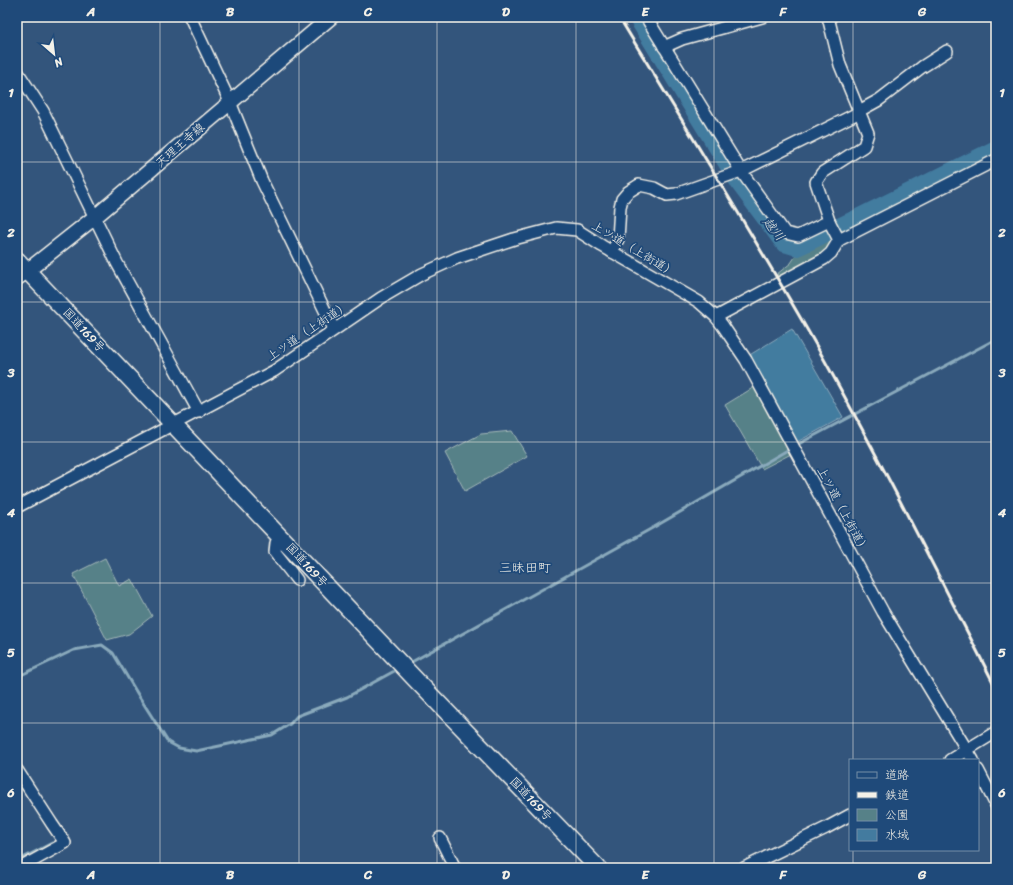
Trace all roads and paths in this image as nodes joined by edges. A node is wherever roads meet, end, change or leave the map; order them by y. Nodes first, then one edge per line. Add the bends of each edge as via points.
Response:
1 (190, 17) edge
2 (331, 17) edge
3 (646, 17) edge
4 (762, 17) edge
5 (828, 17) edge
6 (664, 47) junction
7 (947, 51) dead end
8 (17, 71) edge
9 (230, 102) junction
10 (859, 111) junction
11 (996, 160) edge
12 (741, 171) junction
13 (95, 217) junction
14 (829, 221) junction
15 (839, 240) junction
16 (612, 252) junction
17 (20, 270) edge
18 (716, 317) junction
19 (334, 329) junction
20 (199, 412) junction
21 (174, 425) junction
22 (17, 508) edge
23 (282, 537) junction
24 (297, 580) dead end
25 (996, 732) edge
26 (970, 755) edge
27 (954, 759) edge
28 (17, 770) edge
29 (979, 772) edge
30 (996, 805) edge
31 (849, 816) edge
32 (440, 838) dead end
33 (20, 868) edge
34 (455, 868) edge
35 (598, 868) edge
36 (744, 868) edge

1 - 9 street
2 - 9 main road, 天理王寺線
3 - 6 street
4 - 6 street via 682,39
5 - 10 street via 840,65
6 - 12 street
7 - 10 street via 879,100
8 - 13 street via 43,111
9 - 13 main road, 天理王寺線
9 - 19 street via 262,181
10 - 12 street
10 - 14 street via 868,133 864,146 822,173 816,182
11 - 15 street
12 - 14 street via 785,233 798,236
12 - 16 street via 676,194 666,195 654,188 639,185 622,199 618,239
13 - 17 main road, 天理王寺線
13 - 20 street via 117,263
14 - 15 street
15 - 18 street via 824,259
16 - 18 street, 上ツ道（上街道） via 699,302
16 - 19 street, 上ツ道（上街道） via 577,230 556,228 514,239 457,258 422,274
17 - 21 highway, 国道169号
18 - 26 street, 上ツ道（上街道） via 746,360 883,612
19 - 20 street, 上ツ道（上街道） via 274,371
20 - 21 street, 上ツ道（上街道）
21 - 22 street, 上ツ道（上街道）
21 - 23 highway, 国道169号
23 - 24 street via 276,543 275,552
23 - 35 highway, 国道169号
25 - 26 street
26 - 27 street
28 - 33 street via 65,843
29 - 30 street
31 - 36 street
32 - 34 street

